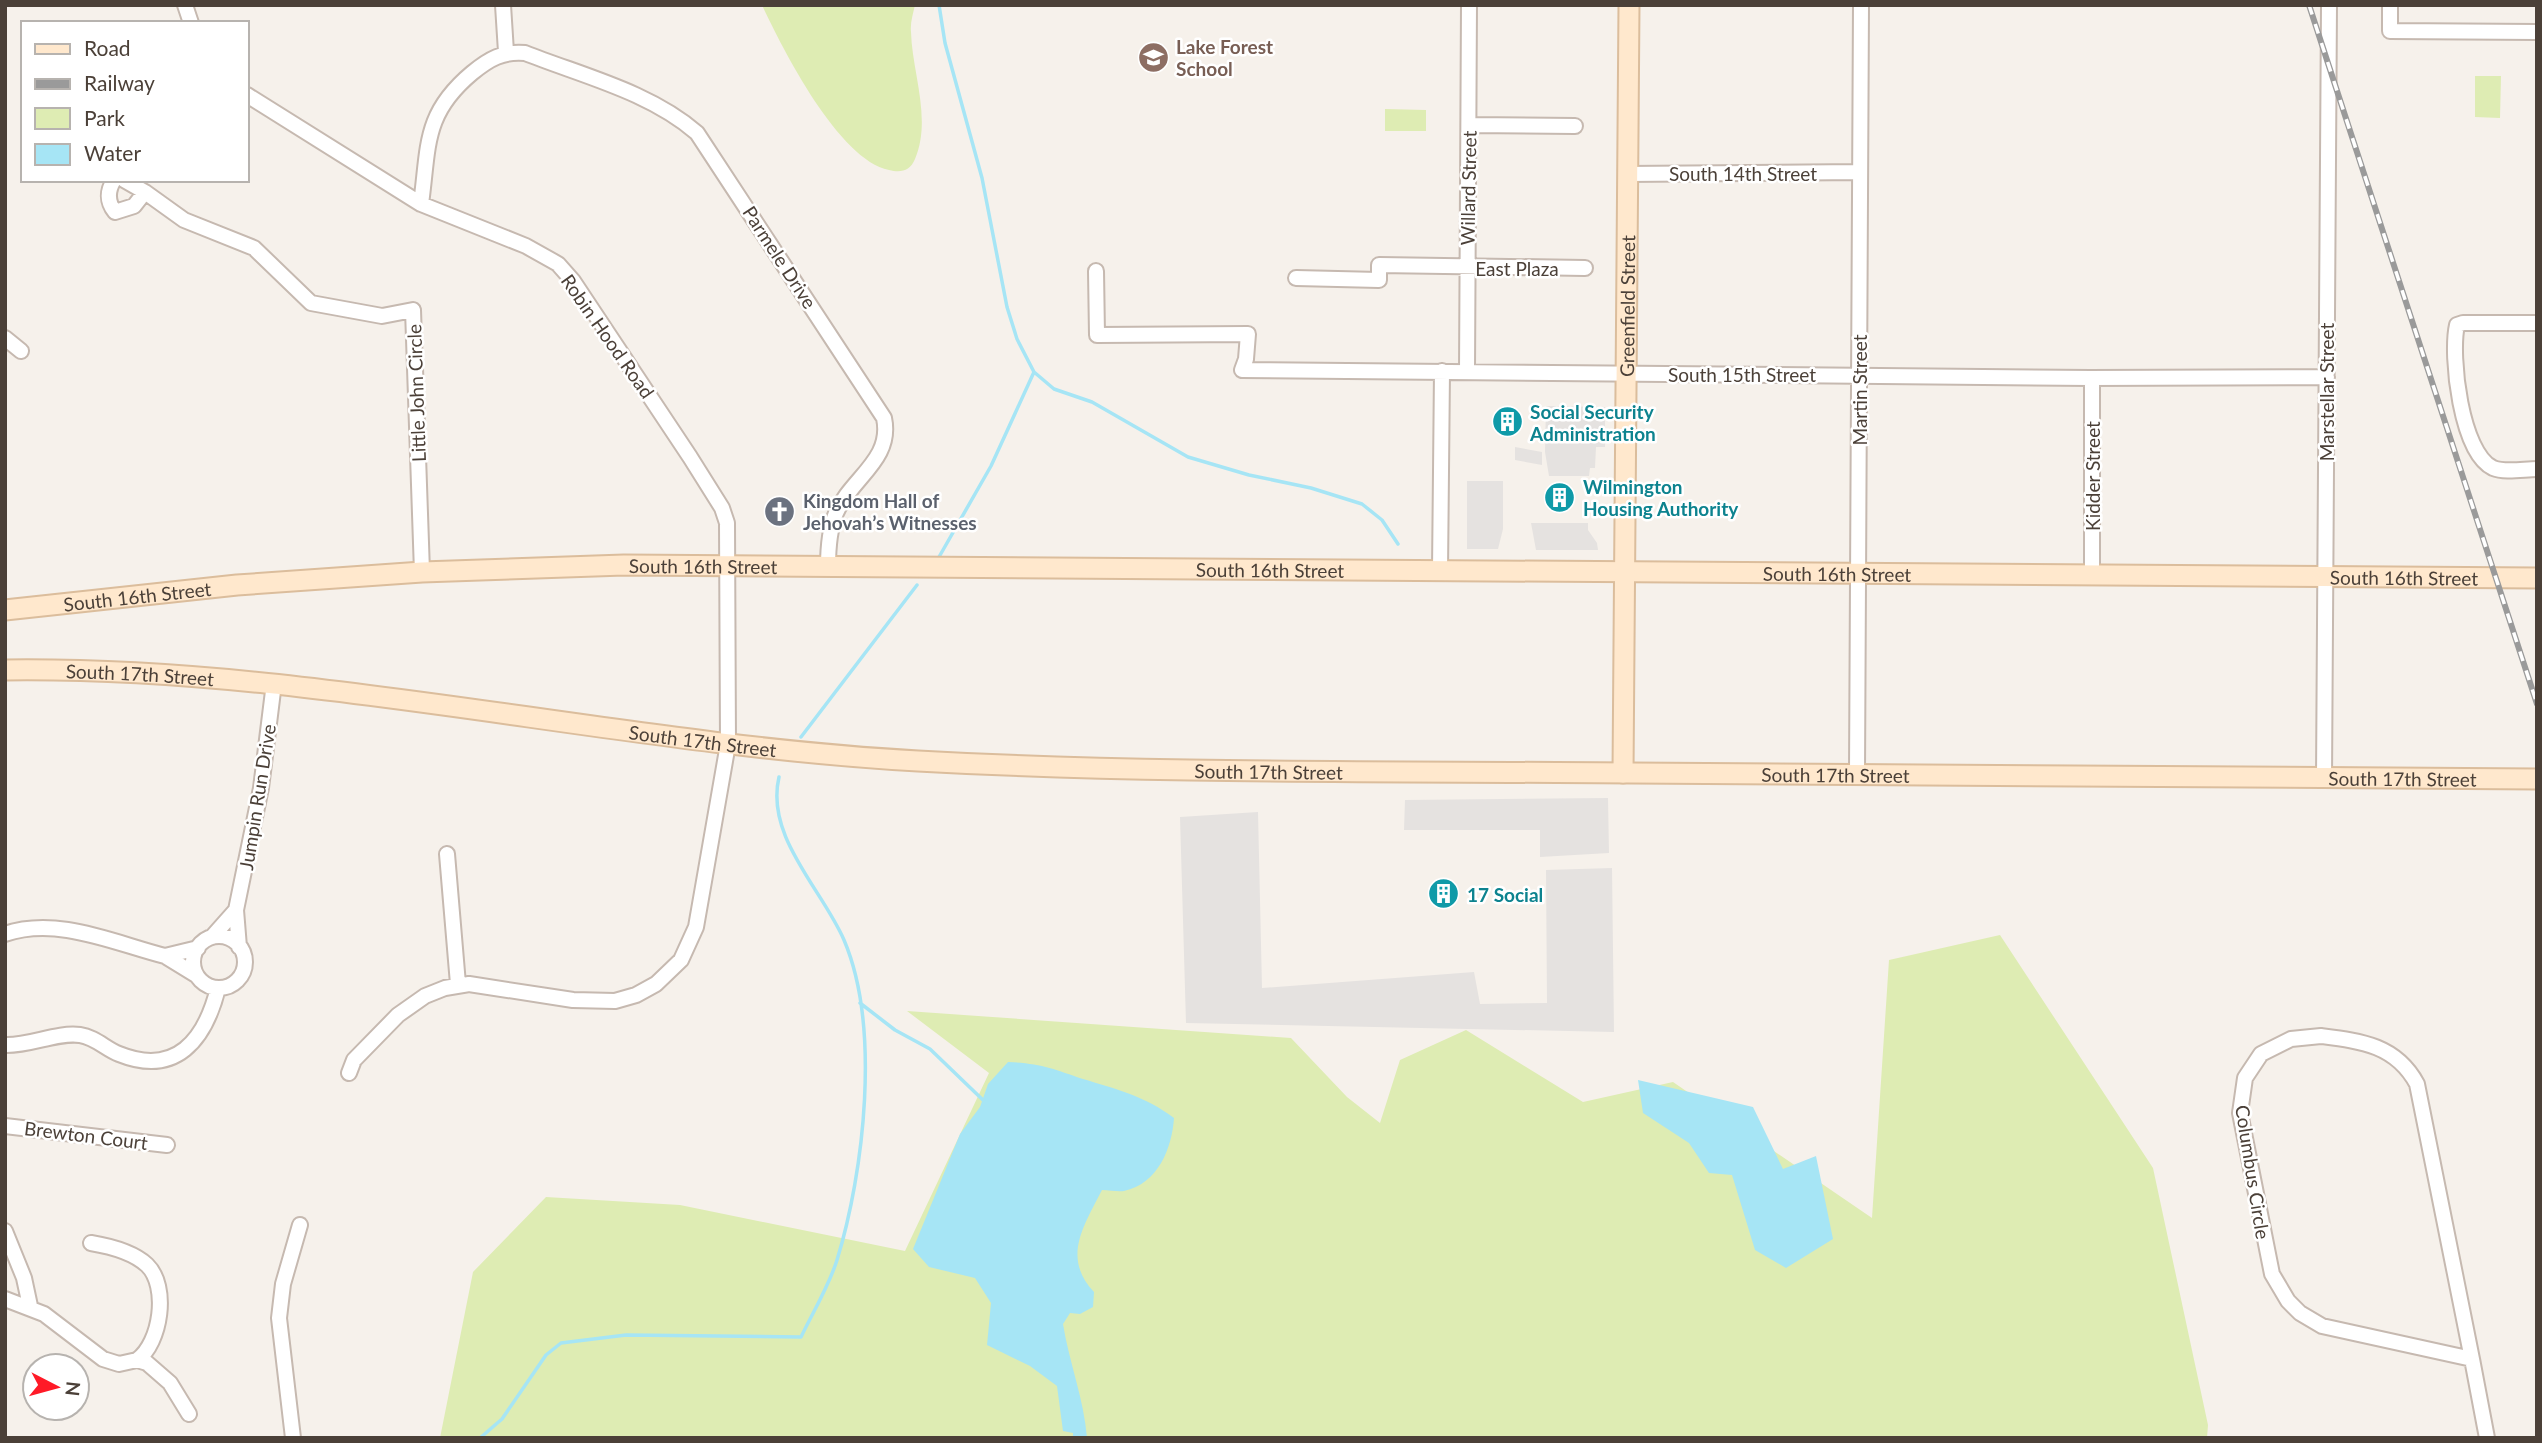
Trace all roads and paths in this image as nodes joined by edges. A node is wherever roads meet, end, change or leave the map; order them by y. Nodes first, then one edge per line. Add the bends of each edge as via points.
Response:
1 (503, 5) edge
2 (1469, 5) edge
3 (1629, 5) edge
4 (1861, 5) edge
5 (2329, 5) edge
6 (2390, 5) edge
7 (2537, 32) edge
8 (506, 52) junction
9 (248, 96) edge
10 (1469, 125) junction
11 (1575, 126) dead end
12 (1859, 172) junction
13 (1626, 174) junction
14 (113, 182) edge
15 (128, 182) edge
16 (145, 191) junction
17 (421, 204) junction
18 (1468, 267) junction
19 (1585, 268) dead end
20 (1096, 271) dead end
21 (1296, 278) dead end
22 (2537, 323) edge
23 (5, 338) edge
24 (21, 351) dead end
25 (1442, 371) junction
26 (1467, 372) junction
27 (1859, 374) junction
28 (1626, 375) junction
29 (2326, 377) junction
30 (2092, 378) junction
31 (2537, 469) edge
32 (727, 566) junction
33 (828, 567) junction
34 (1440, 571) junction
35 (422, 572) junction
36 (1624, 572) junction
37 (1859, 574) junction
38 (2092, 575) junction
39 (2325, 577) junction
40 (2537, 578) edge
41 (5, 610) edge
42 (5, 670) edge
43 (274, 683) junction
44 (728, 744) junction
45 (1623, 773) junction
46 (1857, 774) junction
47 (2324, 778) junction
48 (2537, 779) edge
49 (447, 854) dead end
50 (236, 910) junction
51 (5, 934) edge
52 (212, 937) junction
53 (239, 947) junction
54 (198, 948) junction
55 (165, 956) junction
56 (196, 975) junction
57 (458, 984) junction
58 (218, 988) junction
59 (5, 1045) edge
60 (349, 1073) dead end
61 (5, 1126) edge
62 (167, 1145) dead end
63 (300, 1225) dead end
64 (5, 1231) edge
65 (91, 1243) dead end
66 (5, 1298) edge
67 (30, 1306) junction
68 (2472, 1359) junction
69 (137, 1360) junction
70 (189, 1414) dead end
71 (293, 1438) edge
72 (2487, 1438) edge

1 - 8 street
2 - 10 street, Willard Street
3 - 13 main road, Greenfield Street
4 - 12 street, Martin Street
5 - 29 street, Marstellar Street
6 - 7 street via 2390,31
8 - 17 street via 475,70 444,99 432,126
8 - 33 street, Parmele Drive via 525,53 637,96 663,108 697,134 879,407 885,441 837,512
9 - 17 street, Robin Hood Road
10 - 11 street
10 - 18 street, Willard Street
12 - 13 street, South 14th Street
12 - 27 street, Martin Street
13 - 28 main road, Greenfield Street
14 - 16 street via 109,205 115,212 134,206
15 - 16 street, Little John Circle
16 - 35 street, Little John Circle via 184,220 254,248 311,303 382,316 413,310
17 - 32 street, Robin Hood Road via 526,246 558,264 573,281 722,508 727,523
18 - 19 street, East Plaza
18 - 21 street, East Plaza via 1379,265 1379,280
18 - 26 street, Willard Street
20 - 25 street, South 15th Street via 1097,335 1248,334 1242,370
22 - 31 street via 2457,325 2455,343 2464,417 2479,454 2499,470
23 - 24 street
25 - 26 street, South 15th Street
25 - 34 street
26 - 28 street, South 15th Street
27 - 28 street, South 15th Street
27 - 30 street, South 15th Street
27 - 37 street, Martin Street
28 - 36 main road, Greenfield Street
29 - 30 street, South 15th Street
29 - 39 street, Marstellar Street
30 - 38 street, Kidder Street
32 - 33 main road, South 16th Street
32 - 35 main road, South 16th Street
32 - 44 street, Robin Hood Road
33 - 34 main road, South 16th Street
34 - 36 main road, South 16th Street
35 - 41 main road, South 16th Street via 138,593
36 - 37 main road, South 16th Street
36 - 45 main road, Greenfield Street
37 - 38 main road, South 16th Street
37 - 46 street, Martin Street
38 - 39 main road, South 16th Street
39 - 40 main road, South 16th Street
39 - 47 street, Marstellar Street
42 - 43 main road, South 17th Street via 171,674
43 - 44 main road, South 17th Street
43 - 50 street, Jumpin Run Drive via 261,788
44 - 45 main road, South 17th Street via 848,756 1073,768
44 - 57 street, Robin Hood Road via 696,927 670,973 636,995 615,1001 573,1000
45 - 46 main road, South 17th Street
46 - 47 main road, South 17th Street
47 - 48 main road, South 17th Street
49 - 57 street
50 - 52 street
50 - 53 street, Jumpin Run Drive
51 - 55 street via 29,927 60,929
52 - 53 street via 226,937
52 - 54 street
53 - 58 street, Jumpin Run Drive via 244,962 241,975 231,985
54 - 55 street
54 - 56 street via 193,961
55 - 56 street
56 - 58 street
57 - 60 street via 425,996 397,1015 354,1060
58 - 59 street, Jumpin Run Drive via 195,1039 178,1056 163,1062 121,1055 79,1034
61 - 62 street, Brewton Court
63 - 71 street via 283,1284 279,1318
64 - 67 street
65 - 69 street via 143,1262 156,1281 157,1324 145,1353
66 - 67 street
67 - 69 street via 103,1359 119,1364
68 - 68 street, Columbus Circle via 2422,1103 2410,1071 2389,1051 2356,1040 2303,1037 2269,1048 2245,1078 2240,1113 2268,1260 2279,1289 2300,1314 2322,1326
68 - 72 street, Columbus Circle
69 - 70 street via 158,1371

